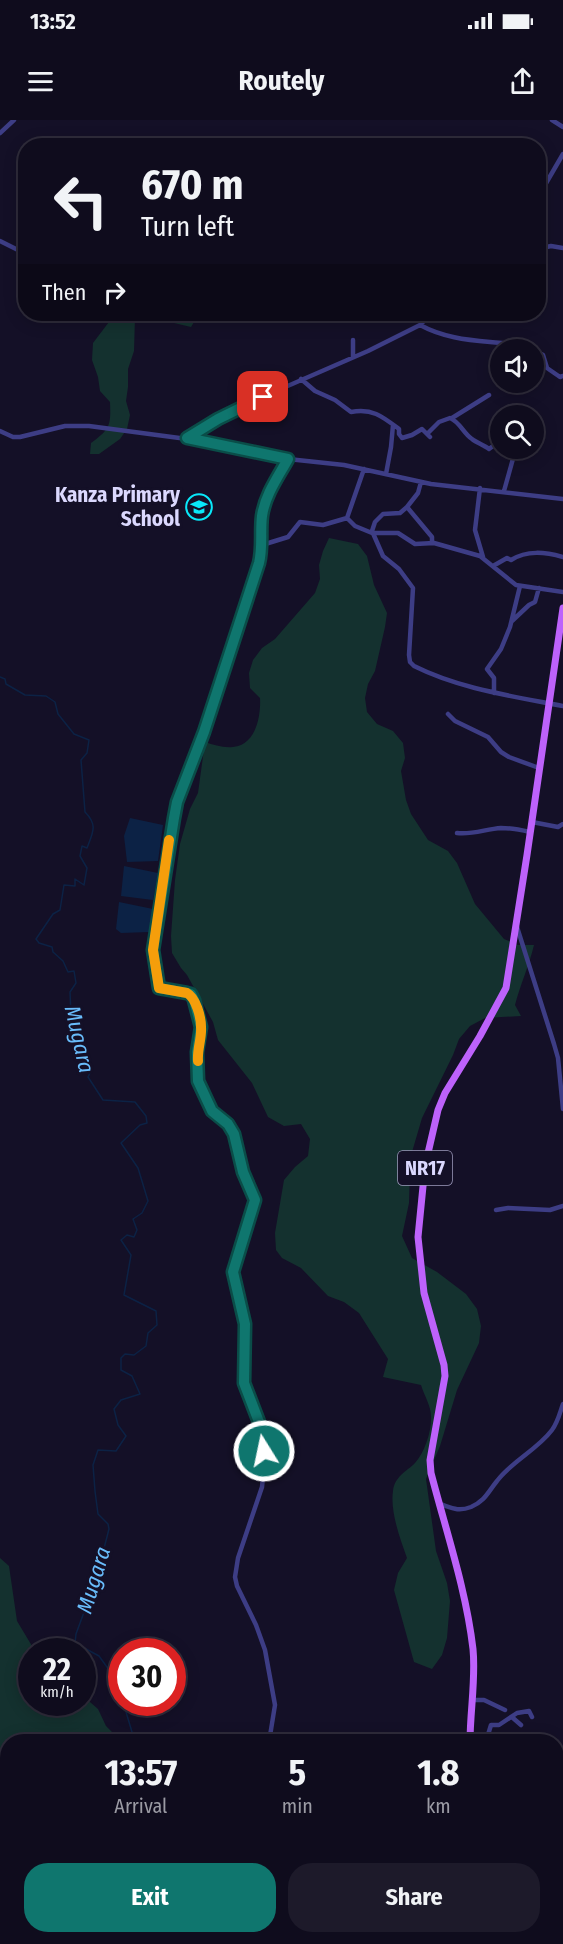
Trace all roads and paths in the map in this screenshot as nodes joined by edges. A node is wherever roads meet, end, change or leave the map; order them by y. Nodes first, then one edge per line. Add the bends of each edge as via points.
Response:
1 (14, 120) edge
2 (552, 120) edge
3 (563, 127) edge
4 (0, 133) edge
5 (563, 154) edge
6 (546, 177) edge
7 (549, 178) junction
8 (546, 181) edge
9 (0, 241) edge
10 (546, 247) edge
11 (563, 248) edge
12 (18, 250) edge
13 (424, 321) edge
14 (420, 325) junction
15 (353, 339) dead end
16 (490, 342) edge
17 (353, 357) junction
18 (544, 359) edge
19 (563, 376) edge
20 (301, 380) junction
21 (489, 395) dead end
22 (452, 418) junction
23 (393, 425) junction
24 (0, 431) edge
25 (187, 438) junction
26 (490, 448) edge
27 (288, 459) junction
28 (513, 459) edge
29 (364, 469) junction
30 (386, 474) junction
31 (421, 482) junction
32 (480, 488) junction
33 (504, 491) junction
34 (563, 499) edge
35 (407, 507) junction
36 (347, 518) junction
37 (372, 533) junction
38 (432, 543) junction
39 (262, 545) junction
40 (483, 557) junction
41 (563, 557) edge
42 (493, 566) junction
43 (520, 586) junction
44 (538, 588) junction
45 (563, 592) edge
46 (563, 608) edge
47 (512, 621) junction
48 (560, 648) edge
49 (494, 693) junction
50 (549, 704) junction
51 (563, 706) edge
52 (448, 714) dead end
53 (539, 768) junction
54 (532, 822) junction
55 (563, 824) edge
56 (531, 832) junction
57 (457, 833) dead end
58 (517, 924) junction
59 (563, 1109) edge
60 (563, 1206) edge
61 (496, 1210) dead end
62 (563, 1404) edge
63 (440, 1504) junction
64 (472, 1700) junction
65 (505, 1710) dead end
66 (532, 1717) dead end
67 (513, 1718) junction
68 (521, 1725) dead end
69 (270, 1734) edge
70 (472, 1734) edge
71 (488, 1734) edge
72 (154, 1944) edge
73 (159, 1944) edge

1 - 4 street
2 - 3 street
5 - 7 street
6 - 7 street
7 - 8 street
9 - 12 street
10 - 11 street
13 - 14 street
14 - 16 street via 437,334
14 - 17 street
15 - 17 street
17 - 20 street
18 - 19 street via 546,368
20 - 23 street via 351,412 370,411
20 - 25 street via 244,405
21 - 22 street
22 - 23 street via 439,422 428,436 422,429 402,438
22 - 26 street via 474,441
23 - 30 street
24 - 25 street via 20,437 79,425
25 - 27 street
27 - 29 street
27 - 39 street via 266,501
28 - 33 street
29 - 30 street
29 - 36 street
30 - 31 street
31 - 32 street
31 - 35 street
32 - 33 street
32 - 40 street via 475,530
33 - 34 street
35 - 37 street via 400,513 379,516
35 - 38 street via 432,537
36 - 37 street
36 - 39 street via 325,525 300,522 288,537
37 - 38 street via 398,533 415,544
37 - 49 street via 384,556 413,588 410,662 445,680
38 - 40 street
39 - 69 street via 250,594 177,802 153,950 159,988 191,994 194,1000 201,1027 198,1081 212,1111 234,1134 255,1200 233,1272 245,1324 244,1383 259,1422 265,1457 258,1503 235,1576 265,1650 275,1705
40 - 42 street
41 - 42 street via 540,552 520,554
42 - 43 street
43 - 44 street
43 - 47 street
44 - 45 street
44 - 47 street via 535,602
46 - 48 main road, NR17
47 - 49 street via 487,669 494,678
48 - 50 main road, NR17
49 - 50 street
50 - 51 street
50 - 53 main road, NR17
52 - 53 street via 488,737 509,757
53 - 54 main road, NR17
54 - 55 street
54 - 56 main road, NR17
56 - 57 street via 504,828
56 - 58 main road, NR17
58 - 59 street via 558,1058
58 - 63 main road, NR17 via 506,988 438,1110 425,1166 418,1237 424,1293 446,1376 430,1460
60 - 61 street via 548,1210
62 - 63 street via 551,1431 496,1481 482,1502 455,1511
63 - 64 main road, NR17 via 471,1639
64 - 65 street via 484,1700
64 - 70 main road, NR17
66 - 67 street via 529,1712 517,1713
67 - 68 street
67 - 71 street via 491,1725
72 - 73 street

